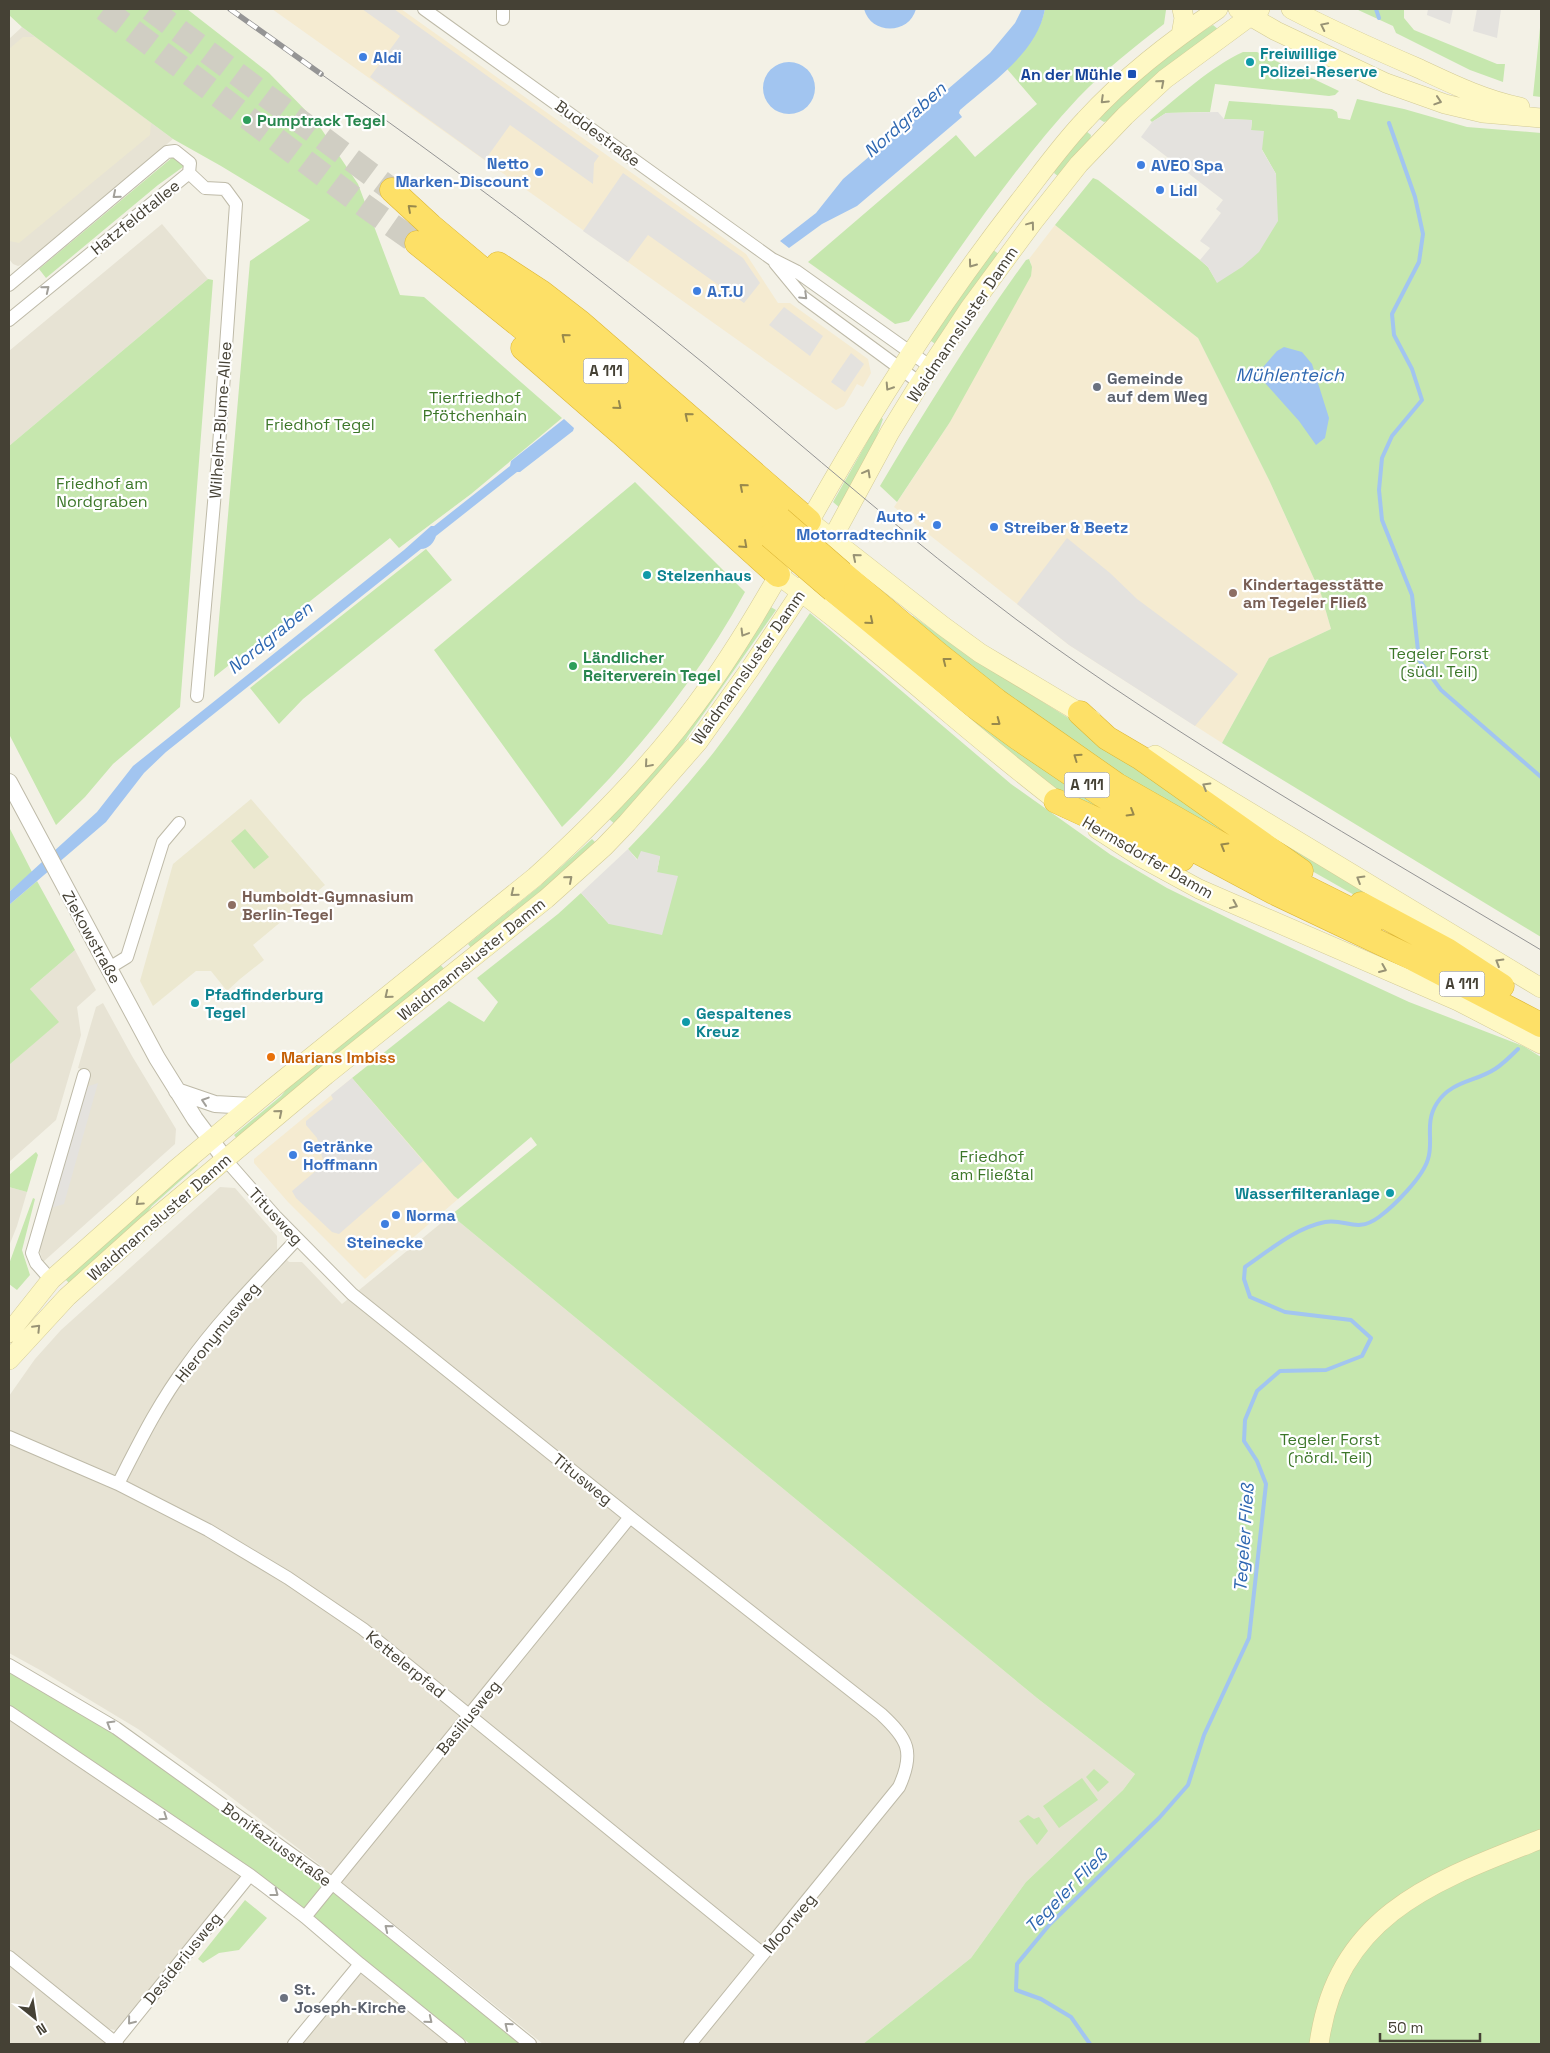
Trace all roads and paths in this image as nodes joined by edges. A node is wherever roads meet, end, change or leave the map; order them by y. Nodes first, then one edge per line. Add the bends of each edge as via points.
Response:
1 (424, 9) edge
2 (1182, 9) edge
3 (1218, 9) edge
4 (1291, 9) edge
5 (1250, 11) edge
6 (1182, 35) junction
7 (1541, 110) edge
8 (1541, 118) edge
9 (189, 173) junction
10 (392, 190) tunnel mouth
11 (424, 234) junction
12 (772, 259) junction
13 (445, 265) junction
14 (11, 279) edge
15 (9, 320) edge
16 (906, 361) junction
17 (931, 367) junction
18 (920, 383) junction
19 (809, 521) junction
20 (775, 528) junction
21 (832, 540) junction
22 (778, 575) junction
23 (837, 581) junction
24 (801, 592) junction
25 (197, 696) dead end
26 (1080, 713) junction
27 (9, 782) edge
28 (1056, 801) junction
29 (179, 823) dead end
30 (1368, 937) junction
31 (109, 968) junction
32 (1502, 986) junction
33 (1541, 988) edge
34 (1541, 1007) edge
35 (1541, 1025) edge
36 (1541, 1044) edge
37 (84, 1075) dead end
38 (177, 1091) junction
39 (251, 1106) junction
40 (210, 1140) junction
41 (225, 1159) junction
42 (297, 1239) junction
43 (51, 1280) junction
44 (67, 1297) junction
45 (9, 1333) edge
46 (9, 1360) edge
47 (9, 1437) edge
48 (118, 1484) junction
49 (630, 1517) junction
50 (9, 1665) edge
51 (9, 1712) edge
52 (469, 1715) junction
53 (888, 1802) joint
54 (1541, 1839) edge
55 (250, 1875) junction
56 (333, 1884) junction
57 (305, 1917) junction
58 (763, 1954) junction
59 (9, 1957) edge
60 (360, 1964) junction
61 (116, 2043) edge
62 (294, 2044) edge
63 (459, 2044) edge
64 (530, 2044) edge
65 (690, 2044) edge
66 (1319, 2044) edge

1 - 12 street, Buddestraße
2 - 6 main road
3 - 6 main road, Waidmannsluster Damm
7 -> 4 main road via 1484,97
5 -> 8 main road via 1276,31 1395,86 1445,104
17 -> 5 main road, Waidmannsluster Damm via 1029,228 1104,136 1165,80
6 -> 16 main road, Waidmannsluster Damm via 1118,86 1067,140 989,241
9 -> 14 street, Hatzfeldtallee via 190,163 174,151 167,152
15 -> 9 street, Hatzfeldtallee
9 - 25 street, Wilhelm-Blume-Allee via 205,188 225,189 236,204 220,446
11 -> 10 highway, A 111
11 - 13 highway, A 111
19 -> 11 highway via 581,322 524,282
20 -> 11 highway, A 111
12 - 16 street, Buddestraße via 796,271
12 -> 16 street, Buddestraße via 803,297
13 -> 20 highway, A 111
13 -> 22 highway via 505,332
16 - 17 street, Buddestraße
16 - 18 street, Buddestraße
16 -> 19 main road, Waidmannsluster Damm
17 - 18 main road, Waidmannsluster Damm
21 -> 18 main road, Waidmannsluster Damm
19 - 21 main road
19 - 22 main road, Waidmannsluster Damm
20 - 23 highway, A 111, bridge
21 - 24 main road, Waidmannsluster Damm
26 -> 21 main road via 980,653
22 - 24 main road, Hermsdorfer Damm
22 -> 39 main road, Waidmannsluster Damm via 733,652 679,727 594,822 534,877
23 -> 30 highway, A 111 via 973,705 1102,795 1183,844
32 -> 23 highway, A 111 via 1247,858 1117,785 997,701
24 - 28 main road, Hermsdorfer Damm via 864,640 1022,776
41 -> 24 main road, Waidmannsluster Damm via 546,899 604,847 698,742
26 - 32 highway via 1107,738 1172,780 1292,867 1447,950
33 -> 26 main road
27 - 31 street, Ziekowstraße
28 - 30 highway via 1302,918
28 -> 36 main road, Hermsdorfer Damm via 1142,858 1199,889 1458,1001
29 - 31 street via 163,842 126,958
30 - 35 highway, A 111
31 - 38 street, Ziekowstraße
32 - 34 highway, A 111
37 - 43 street via 32,1254
39 -> 38 street via 215,1104
38 - 40 street, Ziekowstraße
39 - 40 main road, Waidmannsluster Damm
40 - 41 street, Ziekowstraße
40 -> 43 main road, Waidmannsluster Damm
41 - 42 street, Titusweg
41 - 44 main road, Waidmannsluster Damm
42 - 48 street, Hieronymusweg via 185,1366 148,1425
42 - 49 street, Titusweg via 352,1294
43 - 44 main road
43 - 45 main road, Waidmannsluster Damm
46 -> 44 main road, Waidmannsluster Damm
47 - 48 street, Kettelerpfad
48 - 52 street, Kettelerpfad via 208,1530 288,1578 363,1628
49 - 52 street, Basiliusweg
49 - 53 street, Titusweg via 898,1730 905,1742 908,1760 906,1773
56 -> 50 street, Bonifaziusstraße via 116,1728
51 -> 55 street
52 - 56 street, Basiliusweg
52 - 58 street, Kettelerpfad
53 - 58 street, Moorweg
54 - 66 main road via 1429,1887 1384,1918 1354,1951 1342,1970 1327,2005
55 -> 57 street
55 -> 61 street, Desideriusweg
56 - 57 street, Basiliusweg
64 -> 56 street, Bonifaziusstraße
57 - 60 street
58 - 65 street, Moorweg
59 - 61 street
60 - 62 street
60 -> 63 street

